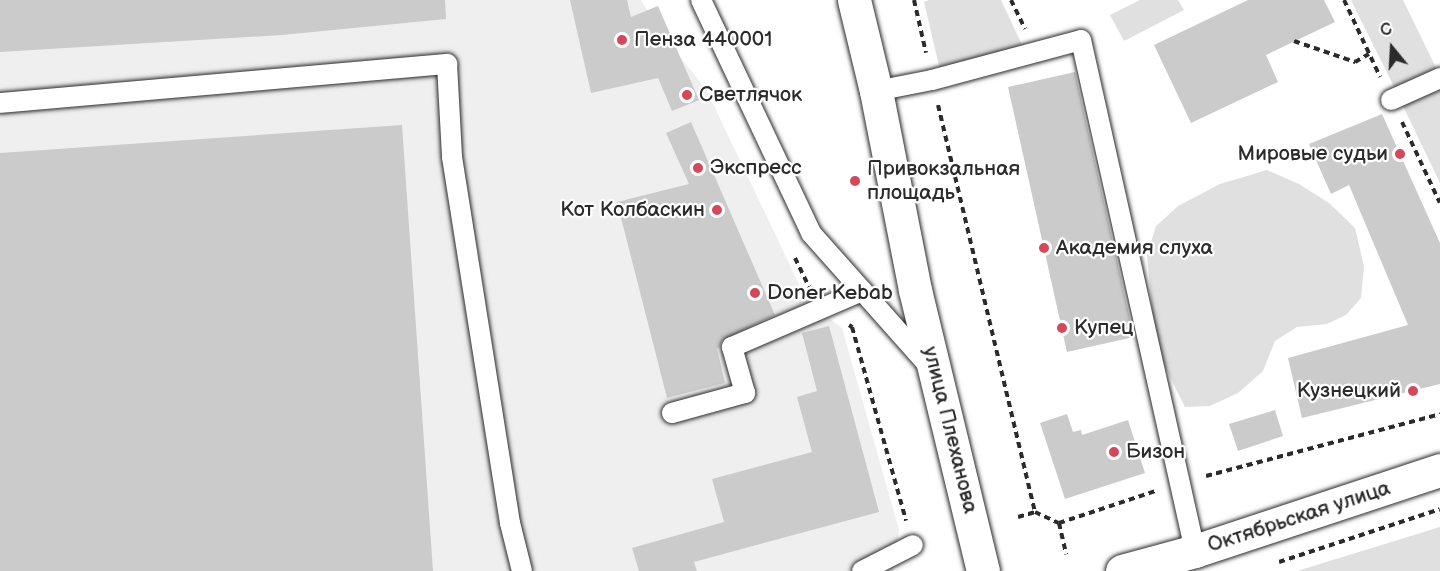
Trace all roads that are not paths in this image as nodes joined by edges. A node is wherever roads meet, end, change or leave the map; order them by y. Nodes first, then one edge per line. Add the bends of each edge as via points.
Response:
1 (701, 0) edge
2 (854, 0) edge
3 (1440, 78) edge
4 (876, 91) junction
5 (1391, 99) dead end
6 (0, 103) edge
7 (862, 291) junction
8 (936, 374) junction
9 (672, 413) dead end
10 (1440, 470) edge
11 (913, 544) road end
12 (1195, 551) junction
13 (522, 571) edge
14 (862, 571) edge
15 (983, 571) edge
16 (1122, 571) edge

1 - 7 lane via 811,233
2 - 4 street
3 - 5 lane
4 - 8 street, улица Плеханова via 915,290
4 - 12 lane via 1081,40
6 - 13 lane via 447,64 452,157 510,523
7 - 8 lane
7 - 9 lane via 732,347 745,393
8 - 15 street, улица Плеханова
10 - 12 street, Октябрьская улица
11 - 14 lane
12 - 16 street, Октябрьская улица

